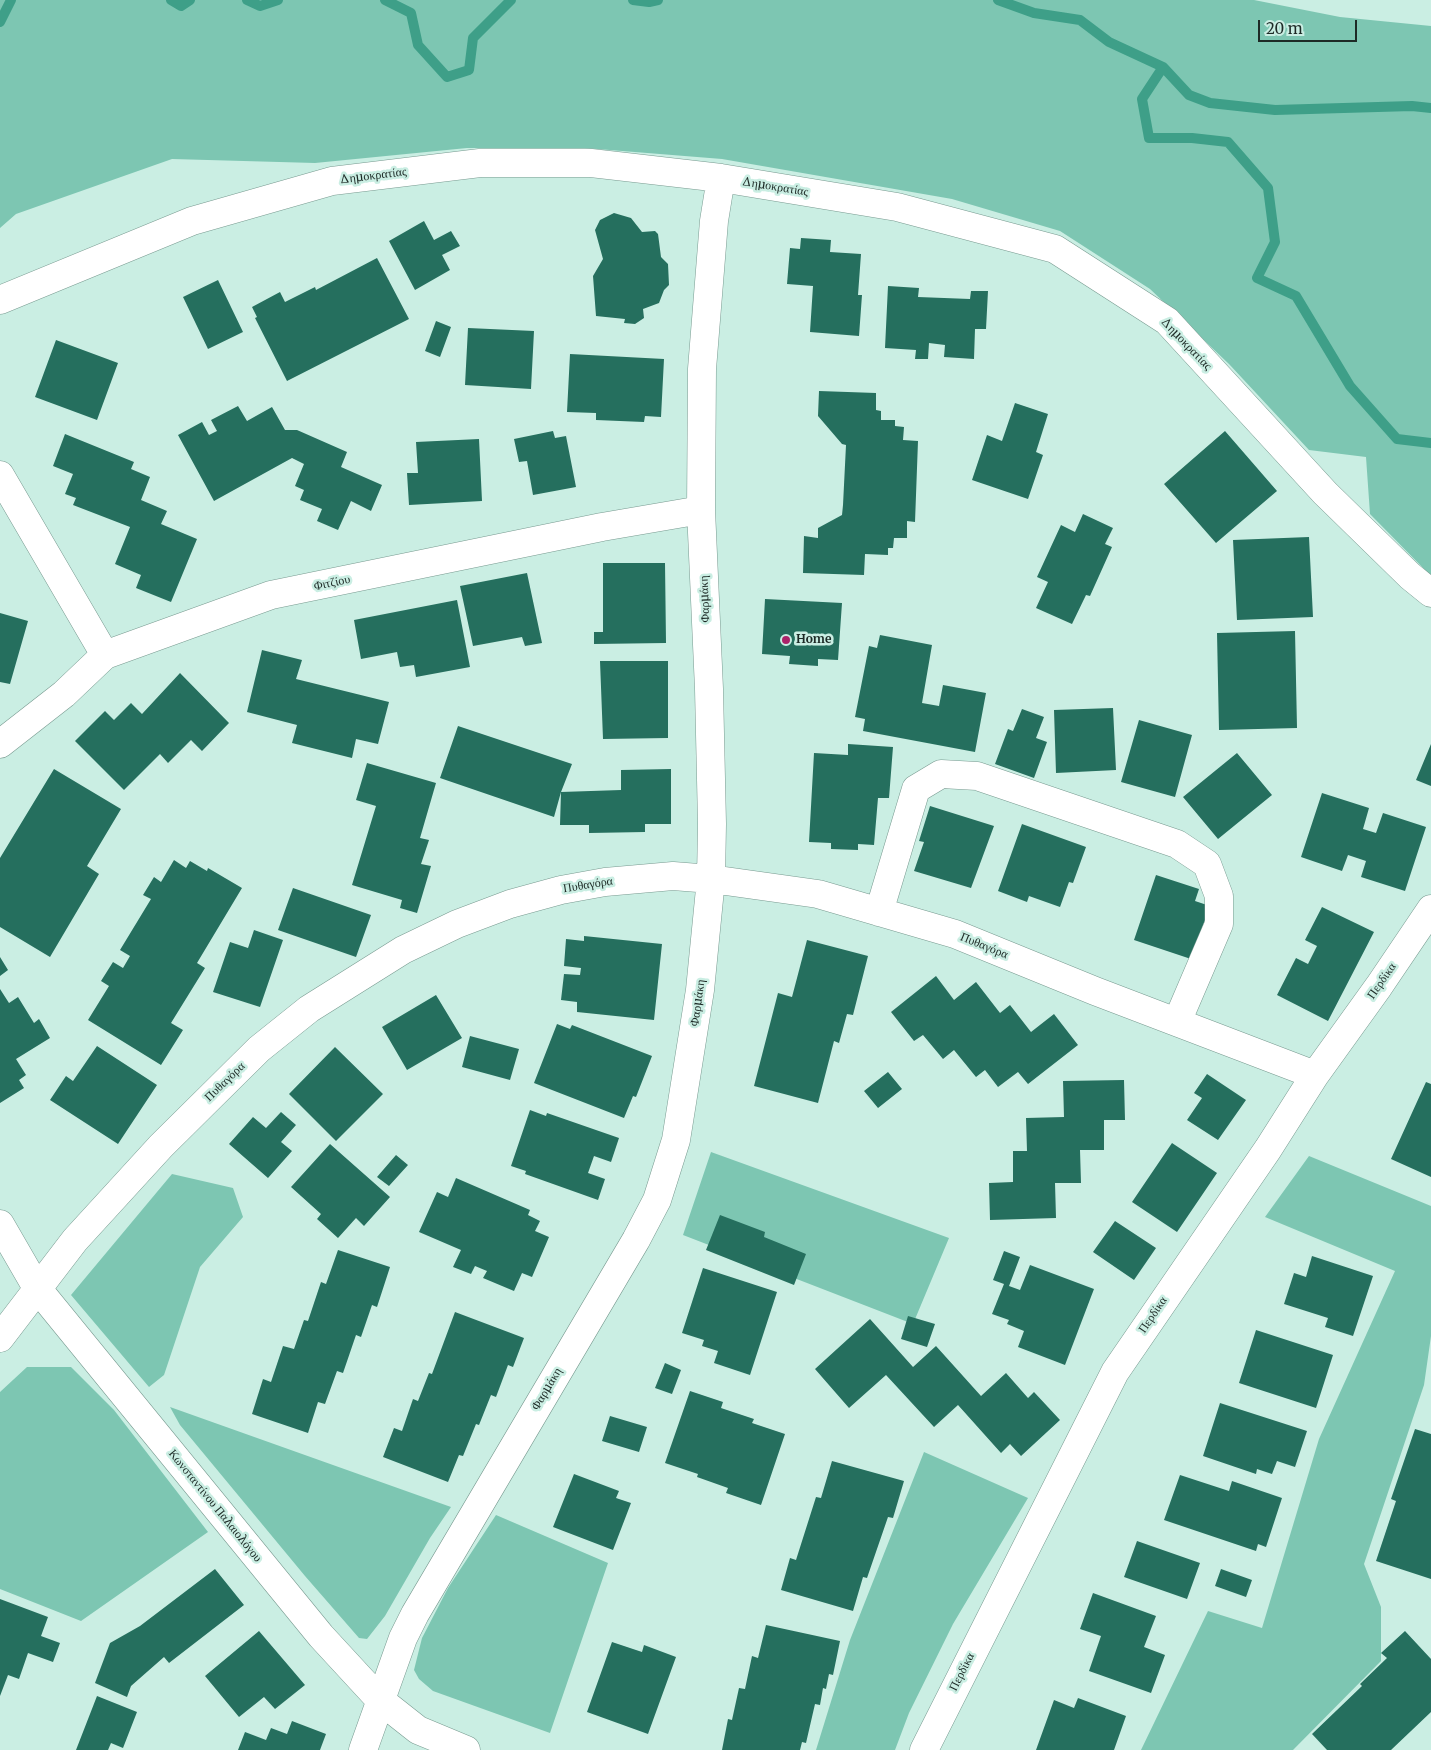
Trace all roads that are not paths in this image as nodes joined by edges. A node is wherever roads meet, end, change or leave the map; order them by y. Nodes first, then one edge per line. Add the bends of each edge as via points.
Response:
1 (721, 178) junction
2 (0, 300) edge
3 (0, 475) edge
4 (701, 510) junction
5 (1431, 593) edge
6 (105, 655) junction
7 (0, 744) edge
8 (711, 878) junction
9 (1431, 909) edge
10 (879, 912) junction
11 (1177, 1022) junction
12 (1315, 1075) junction
13 (0, 1224) edge
14 (37, 1288) junction
15 (0, 1338) edge
16 (380, 1700) junction
17 (362, 1750) edge
18 (466, 1750) edge
19 (924, 1750) edge

1 - 2 street, Δημοκρατίας via 591,163 480,163 332,181 192,221
1 - 4 street, Φαρμάκη via 714,221 702,369
1 - 5 street, Δημοκρατίας via 897,207 1055,250 1167,321 1325,493
3 - 6 street
4 - 6 street, Φιτζίου via 270,595
4 - 8 street, Φαρμάκη via 709,689
6 - 7 street, Φιτζίου via 64,694
8 - 10 street, Πυθαγόρα via 818,894
8 - 14 street, Πυθαγόρα via 673,876 624,880 536,897 457,924 402,950 352,980 259,1049 200,1106 75,1240
8 - 16 street, Φαρμάκη via 700,990 683,1101 663,1184 636,1240 432,1583 403,1638
9 - 12 street, Περδίκα
10 - 11 street, Πυθαγόρα via 955,934
10 - 11 street via 916,790 941,774 977,776 1177,844 1207,864 1219,896 1219,924
11 - 12 street, Πυθαγόρα
12 - 19 street, Περδίκα via 1115,1372
13 - 14 street, Κωνσταντίνου Παλαιολόγου
14 - 15 street, Πυθαγόρα
14 - 16 street, Κωνσταντίνου Παλαιολόγου via 321,1636
16 - 17 street, Φαρμάκη
16 - 18 street, Κωνσταντίνου Παλαιολόγου via 418,1730

